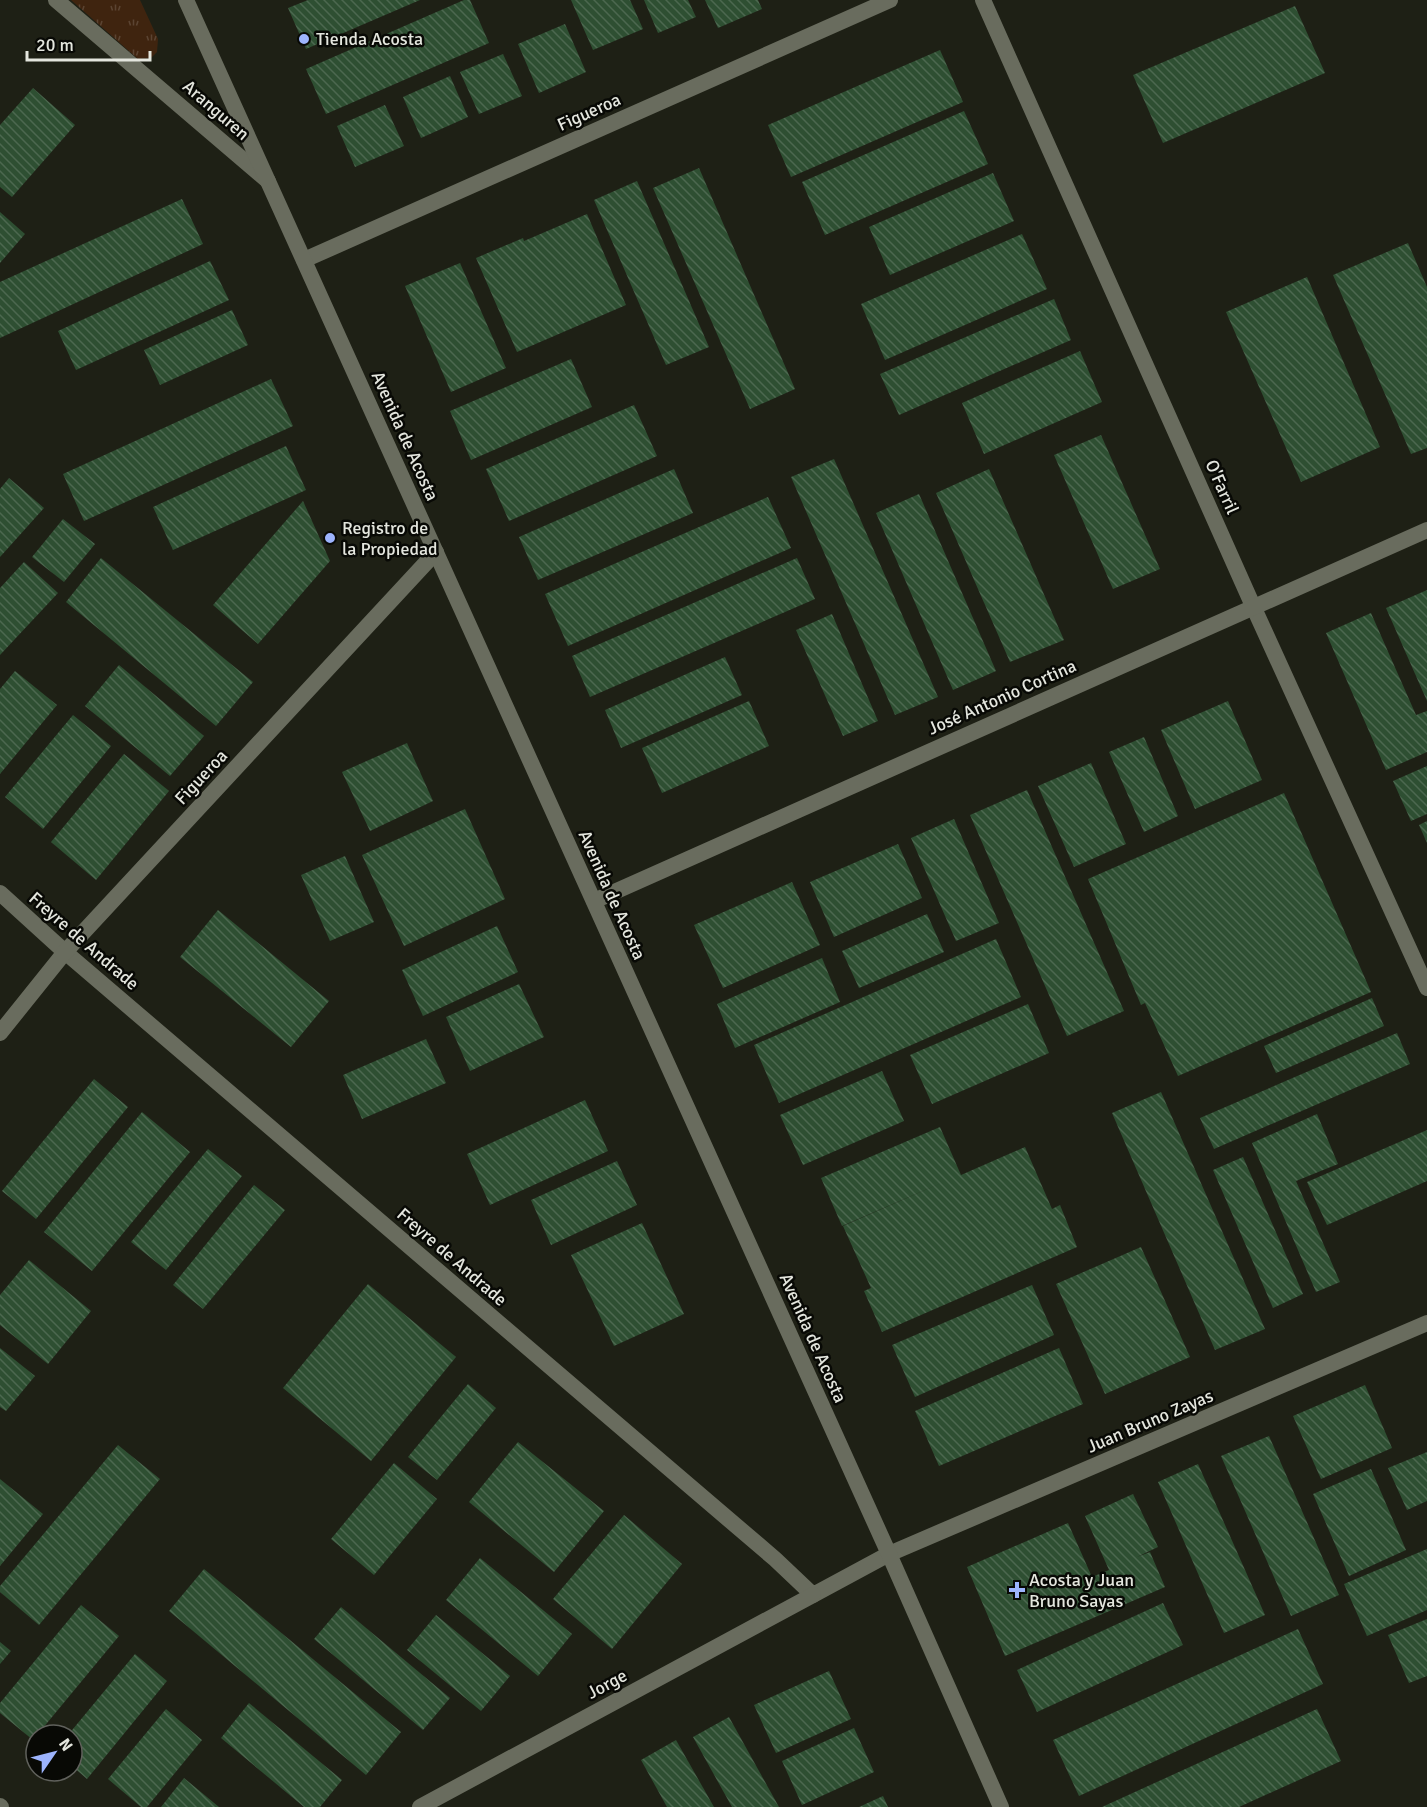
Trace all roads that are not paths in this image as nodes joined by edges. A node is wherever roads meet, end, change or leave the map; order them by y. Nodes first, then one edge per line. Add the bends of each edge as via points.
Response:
1 (56, 0) edge
2 (186, 0) edge
3 (890, 0) edge
4 (983, 0) edge
5 (268, 181) junction
6 (304, 260) junction
7 (1427, 530) edge
8 (436, 552) junction
9 (1253, 606) junction
10 (0, 893) edge
11 (594, 901) junction
12 (65, 952) junction
13 (1427, 988) edge
14 (0, 1033) edge
15 (1427, 1323) edge
16 (889, 1554) junction
17 (813, 1595) junction
18 (420, 1807) edge
19 (1001, 1807) edge

1 - 5 street, Aranguren
2 - 5 street, Avenida de Acosta
3 - 6 street, Figueroa
4 - 9 street, O'Farril
5 - 6 street, Avenida de Acosta
6 - 8 street, Avenida de Acosta
7 - 9 street, José Antonio Cortina
8 - 11 street, Avenida de Acosta
8 - 12 street, Figueroa
9 - 11 street, José Antonio Cortina
9 - 13 street, O'Farril
10 - 12 street, Freyre de Andrade
11 - 16 street, Avenida de Acosta
12 - 14 street, Figueroa
12 - 17 street, Freyre de Andrade
15 - 16 street, Juan Bruno Zayas
16 - 17 street
16 - 19 street, Avenida de Acosta
17 - 18 street, Jorge

